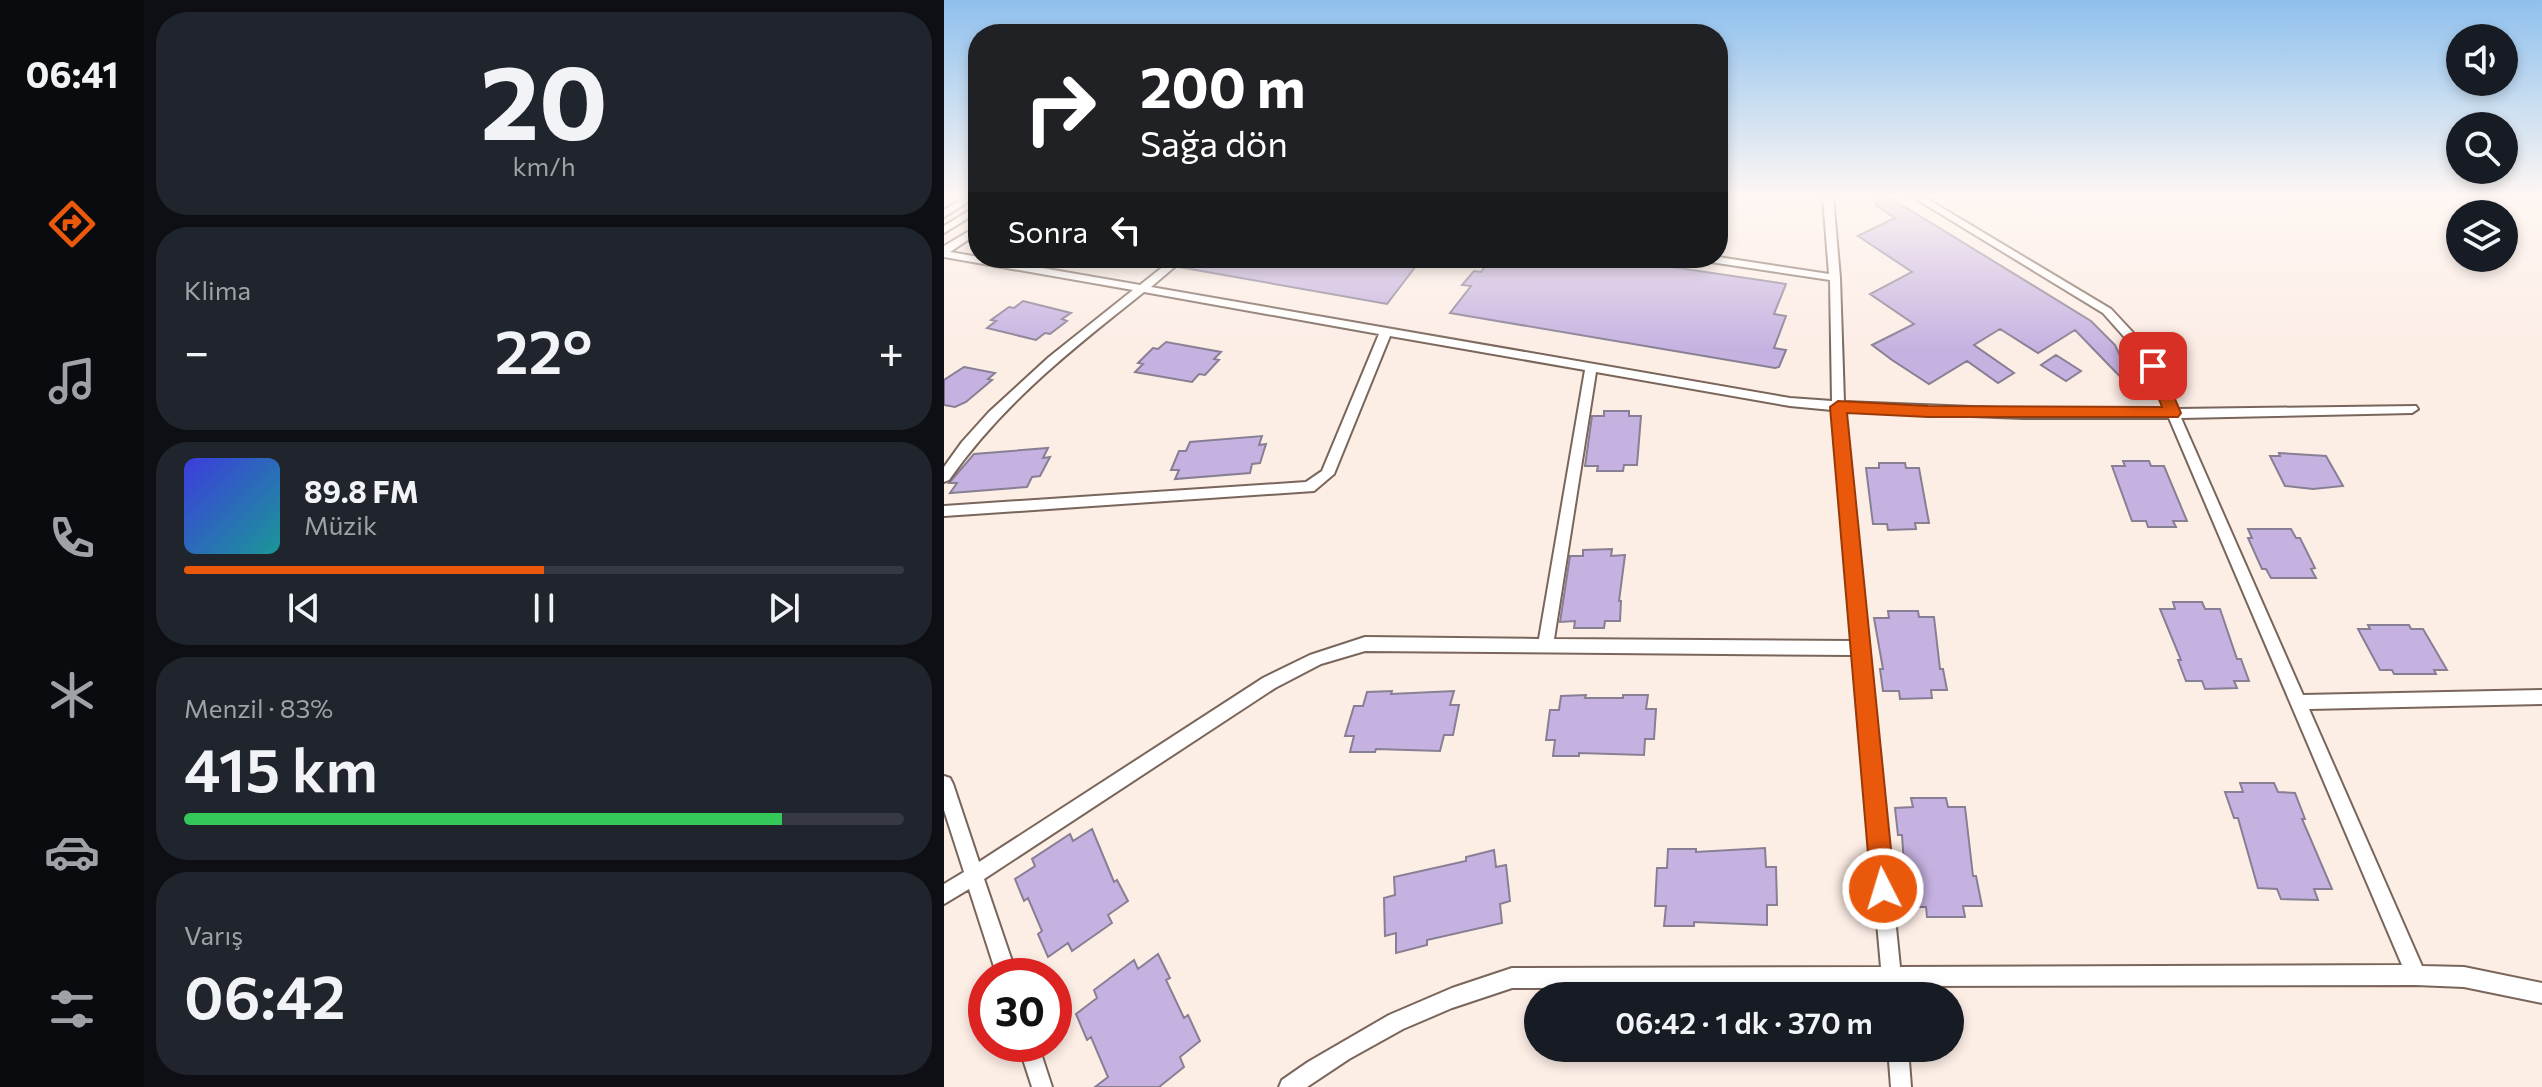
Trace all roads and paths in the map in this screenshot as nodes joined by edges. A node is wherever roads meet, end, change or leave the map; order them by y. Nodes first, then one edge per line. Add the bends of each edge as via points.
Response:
1 (1832, 248) edge
2 (2002, 248) edge
3 (944, 253) edge
4 (968, 257) edge
5 (1728, 262) edge
6 (1027, 268) edge
7 (1168, 268) edge
8 (1835, 278) junction
9 (1144, 289) junction
10 (1386, 331) junction
11 (1591, 367) junction
12 (1838, 407) junction
13 (2412, 409) dead end
14 (2173, 413) junction
15 (944, 477) edge
16 (944, 511) edge
17 (1545, 646) junction
18 (1860, 648) junction
19 (2542, 697) edge
20 (2300, 702) junction
21 (944, 784) edge
22 (975, 875) junction
23 (944, 895) edge
24 (1001, 958) edge
25 (2416, 975) junction
26 (1681, 982) edge
27 (1892, 982) edge
28 (1964, 985) edge
29 (2542, 993) edge
30 (1034, 1062) edge
31 (1899, 1062) edge
32 (1042, 1087) edge
33 (1289, 1087) edge
34 (1901, 1087) edge

1 - 8 street
2 - 14 street via 2107,311 2148,356
3 - 4 street
5 - 8 street
6 - 9 street
7 - 9 street
8 - 12 street
9 - 10 street
9 - 15 street via 1006,402
10 - 11 street
10 - 16 street via 1327,474 1309,487
11 - 12 street
11 - 17 street
12 - 14 street
12 - 18 street
13 - 14 street
14 - 20 street
17 - 18 street
17 - 22 street via 1365,644 1320,657 1269,683
18 - 27 street
19 - 20 street
20 - 25 street
21 - 22 street
22 - 23 street
22 - 24 street
25 - 28 street
25 - 29 street via 2464,977
26 - 33 street via 1512,978 1395,1021
30 - 32 street
31 - 34 street

